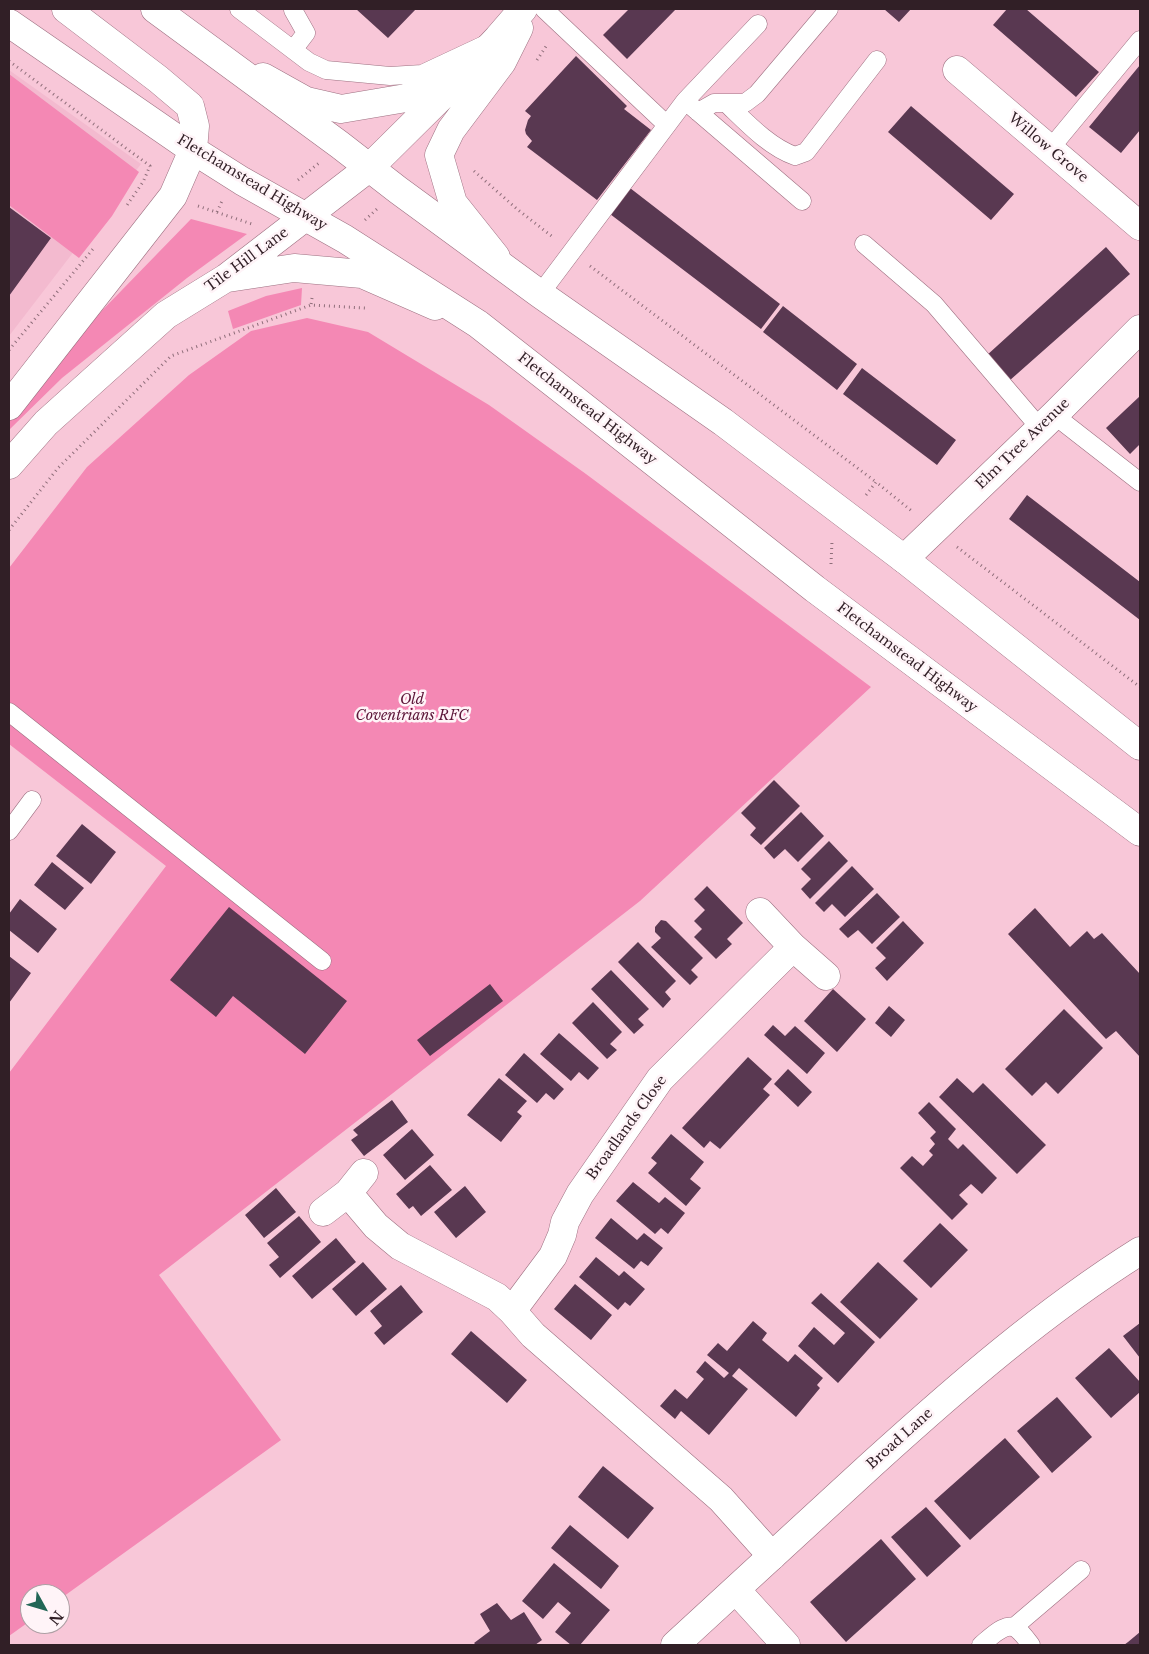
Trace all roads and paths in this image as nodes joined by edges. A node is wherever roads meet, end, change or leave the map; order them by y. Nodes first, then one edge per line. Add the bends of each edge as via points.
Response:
1 (66, 9) edge
2 (155, 9) edge
3 (239, 9) edge
4 (523, 9) edge
5 (528, 9) edge
6 (544, 9) edge
7 (829, 9) edge
8 (293, 10) edge
9 (9, 23) edge
10 (758, 24) dead end
11 (498, 38) junction
12 (1140, 40) edge
13 (202, 44) junction
14 (293, 50) junction
15 (878, 60) dead end
16 (9, 61) edge
17 (956, 70) dead end
18 (464, 74) junction
19 (726, 103) junction
20 (692, 107) junction
21 (667, 125) junction
22 (193, 150) junction
23 (1049, 150) junction
24 (370, 167) junction
25 (473, 170) dead end
26 (802, 200) dead end
27 (204, 208) dead end
28 (121, 214) dead end
29 (305, 217) junction
30 (255, 225) dead end
31 (1140, 226) edge
32 (97, 244) dead end
33 (864, 244) dead end
34 (572, 252) junction
35 (503, 266) junction
36 (226, 278) junction
37 (540, 294) junction
38 (311, 305) dead end
39 (478, 324) junction
40 (1140, 329) edge
41 (9, 350) edge
42 (9, 406) edge
43 (1047, 421) junction
44 (9, 465) edge
45 (876, 482) dead end
46 (1140, 482) edge
47 (934, 529) junction
48 (9, 530) edge
49 (904, 559) junction
50 (1140, 688) edge
51 (9, 712) edge
52 (1140, 746) edge
53 (32, 800) dead end
54 (9, 831) edge
55 (1140, 832) edge
56 (760, 912) dead end
57 (794, 947) junction
58 (322, 961) dead end
59 (826, 976) dead end
60 (323, 1212) dead end
61 (1140, 1251) edge
62 (512, 1311) junction
63 (772, 1556) junction
64 (1081, 1570) dead end
65 (736, 1590) junction
66 (1014, 1627) junction
67 (674, 1645) edge
68 (786, 1645) edge
69 (981, 1645) edge
70 (1031, 1645) edge

1 - 22 main road via 190,106 195,126
2 - 13 main road
3 - 14 lane
4 - 11 main road, Tile Hill Lane
5 - 35 main road via 502,62 451,130 439,155 453,203
6 - 21 lane
7 - 19 lane via 757,94 745,103
8 - 14 lane via 306,33
9 - 22 main road, Fletchamstead Highway
10 - 20 lane
11 - 14 lane via 422,74 390,76 326,70
11 - 18 main road, Tile Hill Lane
12 - 23 lane
13 - 18 main road via 306,101 341,108 406,98
13 - 24 main road
15 - 19 lane via 806,152 795,156 785,153 764,137
16 - 28 path via 150,166
17 - 23 main road, Willow Grove
18 - 24 main road, Tile Hill Lane
19 - 20 lane
20 - 21 lane
20 - 26 lane
21 - 34 lane
22 - 29 main road, Fletchamstead Highway
22 - 42 main road via 173,196
23 - 31 main road, Willow Grove
24 - 29 main road, Tile Hill Lane
24 - 35 main road
25 - 34 path
27 - 30 path
29 - 36 main road, Tile Hill Lane
29 - 39 main road, Fletchamstead Highway
32 - 41 path
33 - 43 lane via 934,304
34 - 37 lane
34 - 45 path
35 - 37 main road
36 - 39 main road via 294,268 362,274
36 - 44 main road, Tile Hill Lane via 166,315 46,423
37 - 49 main road via 723,422
38 - 48 path via 171,356 58,468
39 - 55 main road, Fletchamstead Highway via 815,589
40 - 43 main road, Elm Tree Avenue
43 - 46 lane
43 - 47 main road, Elm Tree Avenue
47 - 49 main road, Elm Tree Avenue
47 - 50 path
49 - 52 main road
51 - 58 lane
53 - 54 lane
56 - 57 main road
57 - 59 main road
57 - 62 main road, Broadlands Close via 660,1079 580,1194 565,1222 553,1256
60 - 62 main road via 356,1183 376,1226 400,1246 497,1297
61 - 63 main road, Broad Lane via 1007,1346
62 - 63 main road via 533,1334 722,1498
63 - 65 main road, Broad Lane
64 - 66 lane
65 - 67 main road, Broad Lane
65 - 68 main road
66 - 69 lane via 1002,1628
66 - 70 lane

